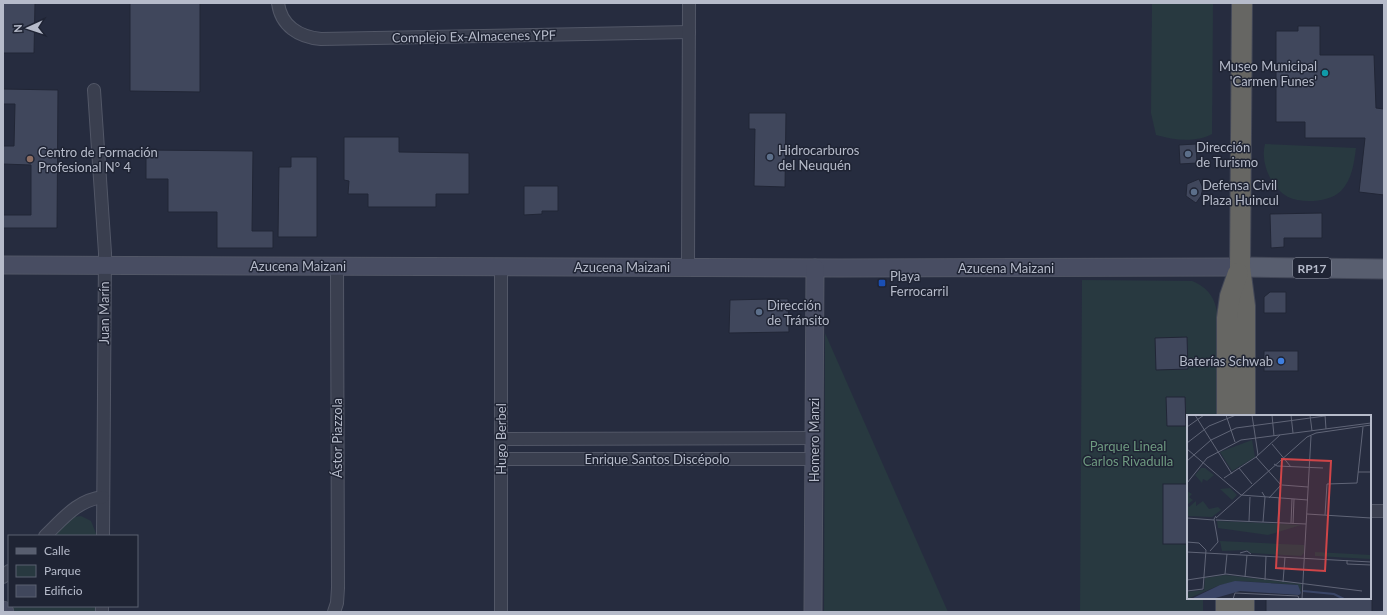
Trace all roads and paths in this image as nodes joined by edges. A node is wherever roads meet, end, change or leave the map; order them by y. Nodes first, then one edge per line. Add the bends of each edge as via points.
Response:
1 (278, 3) edge
2 (689, 3) edge
3 (1242, 3) edge
4 (689, 32) junction
5 (94, 90) dead end
6 (3, 264) edge
7 (105, 265) junction
8 (337, 266) junction
9 (501, 267) junction
10 (688, 267) junction
11 (1240, 267) junction
12 (815, 268) junction
13 (1384, 269) edge
14 (1227, 415) edge
15 (1245, 415) edge
16 (814, 438) junction
17 (501, 440) junction
18 (501, 459) junction
19 (814, 459) junction
20 (103, 497) junction
21 (1371, 511) edge
22 (1384, 511) edge
23 (46, 535) edge
24 (103, 535) edge
25 (1226, 599) edge
26 (1244, 599) edge
27 (335, 611) edge
28 (501, 612) edge
29 (814, 612) edge
30 (1226, 612) edge
31 (1244, 612) edge

1 - 4 street, Complejo Ex-Almacenes YPF via 283,20 290,28 304,36 321,39
2 - 4 street
3 - 11 highway
4 - 10 street
5 - 7 street, Juan Marín
6 - 7 main road, Azucena Maizani
7 - 8 main road, Azucena Maizani
7 - 20 street, Juan Marín
8 - 9 main road, Azucena Maizani
8 - 27 street, Ástor Piazzola via 338,588
9 - 10 main road, Azucena Maizani
9 - 17 street, Hugo Berbel
10 - 12 main road, Azucena Maizani
11 - 12 main road, Azucena Maizani
11 - 13 main road, RP17
11 - 14 highway via 1228,306
11 - 15 highway via 1245,311
12 - 16 main road, Homero Manzi
16 - 17 street, Enrique Santos Discépolo
16 - 19 main road, Homero Manzi
17 - 18 street, Hugo Berbel
18 - 19 street, Enrique Santos Discépolo
18 - 28 street, Hugo Berbel
19 - 29 main road, Homero Manzi
20 - 23 street via 81,503
20 - 24 street, Juan Marín
21 - 22 street
25 - 30 highway
26 - 31 highway

